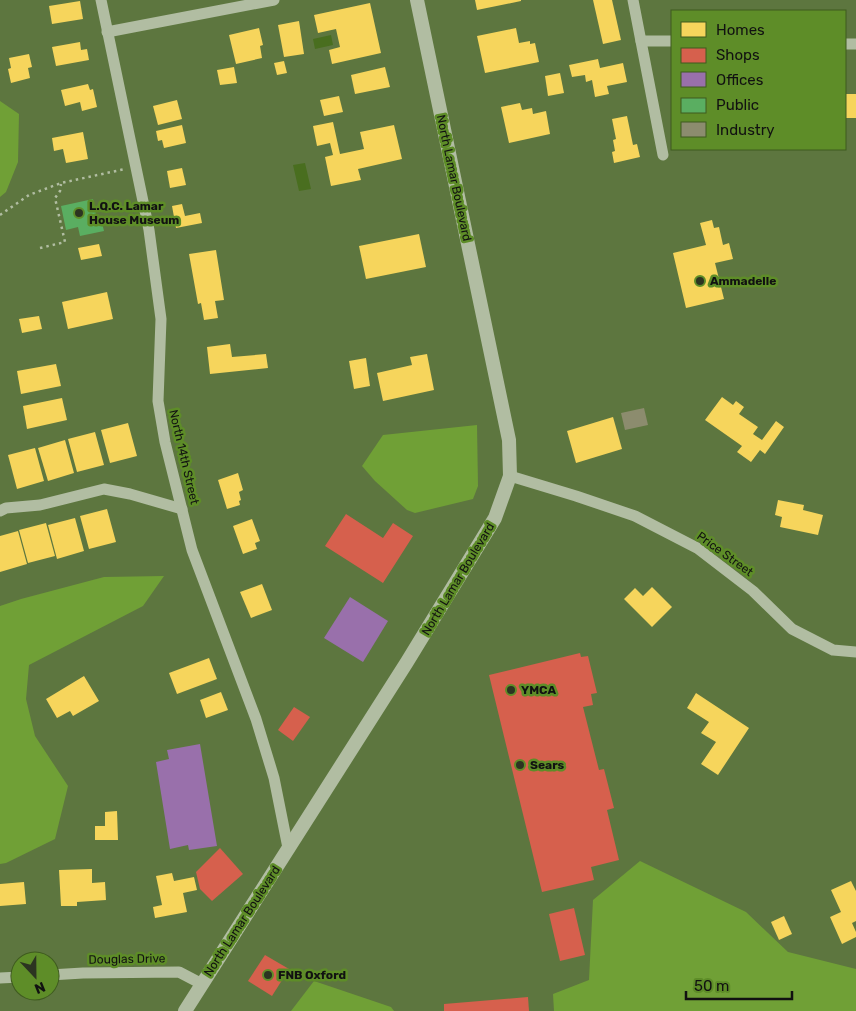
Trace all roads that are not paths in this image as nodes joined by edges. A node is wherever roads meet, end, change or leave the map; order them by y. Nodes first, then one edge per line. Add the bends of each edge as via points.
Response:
1 (101, 0) edge
2 (274, 0) edge
3 (417, 0) edge
4 (633, 0) edge
5 (107, 32) junction
6 (641, 41) junction
7 (671, 41) edge
8 (663, 156) dead end
9 (510, 476) junction
10 (182, 508) junction
11 (0, 510) edge
12 (856, 652) edge
13 (288, 848) junction
14 (60, 974) edge
15 (202, 984) junction
16 (185, 1011) edge

1 - 5 street, North 14th Street
2 - 5 street
3 - 9 street, North Lamar Boulevard via 509,440
4 - 6 street
5 - 10 street, North 14th Street via 149,230 161,319 158,401
6 - 7 street
6 - 8 street
9 - 12 street, Price Street via 635,516 697,548 752,591 792,629 833,650
9 - 13 street, North Lamar Boulevard via 495,518
10 - 11 street via 104,489 40,505
10 - 13 street, North 14th Street via 192,550 256,719 274,778
13 - 15 street, North Lamar Boulevard
14 - 15 street, Douglas Drive via 179,972
15 - 16 street, North Lamar Boulevard

